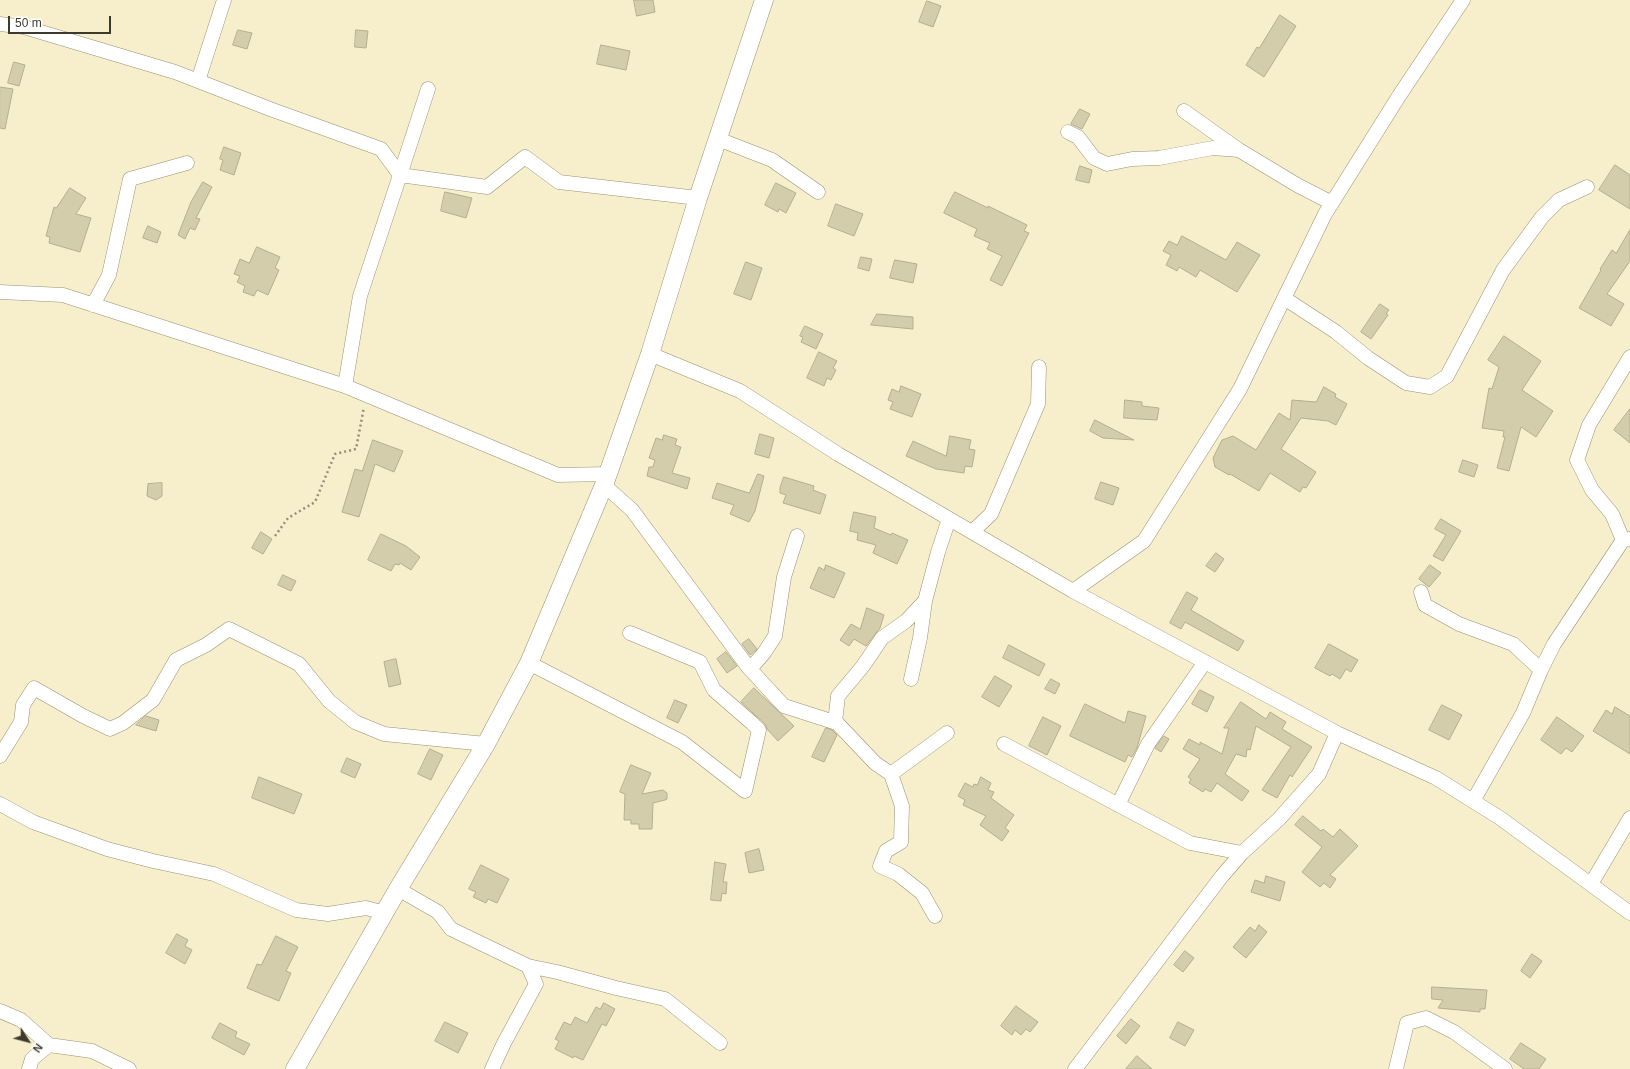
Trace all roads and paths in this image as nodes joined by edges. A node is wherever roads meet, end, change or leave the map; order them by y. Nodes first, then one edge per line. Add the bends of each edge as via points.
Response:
1 (224, 0) edge
2 (764, 0) edge
3 (1463, 0) edge
4 (0, 24) edge
5 (198, 80) junction
6 (428, 89) dead end
7 (1184, 111) dead end
8 (1068, 132) dead end
9 (718, 139) junction
10 (1239, 150) junction
11 (187, 163) dead end
12 (400, 175) junction
13 (1587, 187) dead end
14 (818, 192) dead end
15 (698, 198) junction
16 (1332, 203) junction
17 (0, 292) edge
18 (1284, 298) junction
19 (93, 305) junction
20 (650, 354) junction
21 (1630, 357) edge
22 (1039, 367) dead end
23 (345, 386) junction
24 (367, 395) junction
25 (606, 480) junction
26 (949, 519) junction
27 (972, 532) junction
28 (275, 536) dead end
29 (798, 536) dead end
30 (1626, 539) edge
31 (1073, 591) junction
32 (1421, 592) dead end
33 (925, 601) junction
34 (630, 633) dead end
35 (1205, 662) junction
36 (529, 663) junction
37 (750, 669) junction
38 (1541, 670) junction
39 (911, 679) dead end
40 (835, 722) junction
41 (947, 733) dead end
42 (1337, 734) junction
43 (486, 744) junction
44 (1004, 744) dead end
45 (0, 756) edge
46 (891, 774) junction
47 (1472, 801) junction
48 (0, 804) edge
49 (1118, 805) junction
50 (1630, 818) edge
51 (1242, 852) junction
52 (1591, 884) junction
53 (398, 889) junction
54 (385, 912) junction
55 (1630, 913) edge
56 (935, 916) dead end
57 (528, 966) junction
58 (0, 1011) edge
59 (720, 1043) dead end
60 (49, 1045) junction
61 (29, 1069) edge
62 (129, 1069) edge
63 (295, 1069) edge
64 (492, 1069) edge
65 (1075, 1069) edge
66 (1396, 1069) edge
67 (1506, 1069) edge

1 - 5 street
2 - 9 street
3 - 16 street
4 - 5 street via 24,27
5 - 12 street via 382,149
6 - 12 street
7 - 10 street
8 - 10 street via 1078,137 1094,158 1107,164 1213,148
9 - 14 street via 772,160
9 - 15 street
10 - 16 street
11 - 19 street via 130,179 108,275
12 - 15 street via 487,188 525,157 559,182
12 - 23 street via 360,296
13 - 18 street via 1559,200 1542,217 1503,270 1447,376 1430,388 1406,383
15 - 20 street
16 - 18 street
17 - 19 street via 63,295
18 - 31 street via 1240,389 1144,541
19 - 23 street
20 - 25 street
20 - 26 street via 740,391 838,454
21 - 30 street via 1588,425 1577,460 1592,490 1612,514
22 - 27 street via 1038,404 991,514
23 - 24 street
24 - 25 street via 558,475
24 - 28 path via 356,449 335,454 316,502 288,518
25 - 36 street
25 - 37 street via 632,510
26 - 27 street
26 - 33 street
27 - 31 street
29 - 37 street via 784,577 775,636
30 - 38 street via 1554,644
31 - 35 street
32 - 38 street via 1425,605 1459,624 1512,644
33 - 39 street
33 - 40 street via 906,620 882,638 838,696
34 - 36 street via 700,662 714,690 759,730 745,791 682,742
35 - 42 street
35 - 49 street via 1148,744
36 - 43 street
37 - 40 street via 784,706
38 - 47 street via 1524,713
40 - 46 street via 875,763
41 - 46 street
42 - 47 street via 1436,778
42 - 51 street via 1319,774 1279,819
43 - 45 street via 384,734 355,722 330,701 298,664 229,629 206,645 176,660 153,700 110,729 34,688 23,705 21,722
43 - 53 street
44 - 49 street
46 - 56 street via 902,806 901,842 886,851 880,866 898,874 922,893
47 - 52 street via 1500,818
48 - 54 street via 33,822 99,846 214,874 296,910 328,914 366,908
49 - 51 street via 1190,843
50 - 52 street
51 - 65 street via 1190,916
52 - 55 street
53 - 54 street
53 - 57 street via 438,912 451,929
54 - 63 street
57 - 59 street via 666,999
57 - 64 street via 536,984
58 - 60 street via 21,1020
60 - 61 street via 32,1059
60 - 62 street via 92,1051
66 - 67 street via 1407,1023 1426,1018 1454,1032

